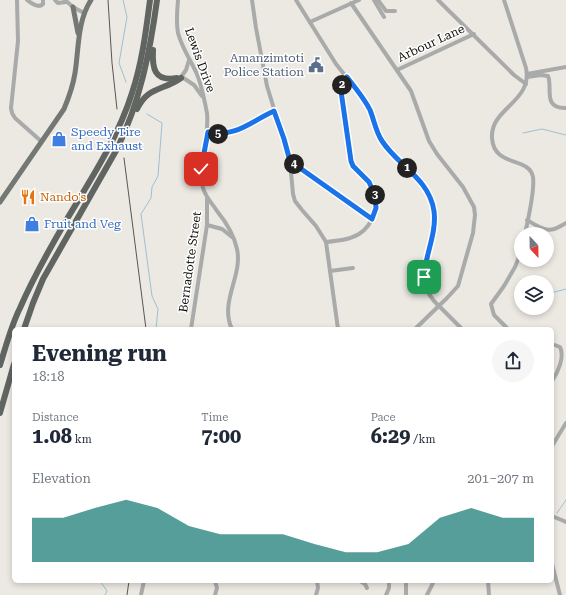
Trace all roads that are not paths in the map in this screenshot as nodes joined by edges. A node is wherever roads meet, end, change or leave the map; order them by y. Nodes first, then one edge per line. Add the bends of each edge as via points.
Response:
1 (17, 0) edge
2 (27, 0) edge
3 (43, 0) edge
4 (55, 0) edge
5 (91, 0) edge
6 (146, 0) edge
7 (150, 0) edge
8 (157, 0) edge
9 (178, 0) edge
10 (252, 0) edge
11 (296, 0) edge
12 (359, 0) edge
13 (374, 0) edge
14 (378, 0) edge
15 (438, 0) edge
16 (504, 0) edge
17 (66, 1) edge
18 (351, 3) junction
19 (73, 7) junction
20 (395, 11) dead end
21 (84, 12) junction
22 (384, 17) dead end
23 (310, 22) junction
24 (154, 24) junction
25 (474, 34) junction
26 (78, 38) junction
27 (189, 60) junction
28 (140, 62) junction
29 (566, 67) edge
30 (397, 70) junction
31 (527, 76) junction
32 (182, 77) junction
33 (347, 77) junction
34 (526, 84) junction
35 (205, 104) junction
36 (566, 108) edge
37 (274, 111) junction
38 (208, 132) junction
39 (121, 141) junction
40 (42, 142) junction
41 (290, 161) junction
42 (207, 198) junction
43 (0, 202) edge
44 (372, 219) junction
45 (527, 220) junction
46 (566, 223) edge
47 (207, 225) junction
48 (526, 227) edge
49 (232, 237) junction
50 (326, 242) junction
51 (515, 267) edge
52 (353, 268) dead end
53 (330, 271) junction
54 (439, 306) junction
55 (12, 327) edge
56 (25, 327) edge
57 (191, 327) edge
58 (231, 327) edge
59 (338, 327) edge
60 (417, 327) edge
61 (460, 327) edge
62 (506, 327) edge
63 (12, 328) edge
64 (554, 345) edge
65 (0, 366) edge
66 (12, 371) edge
67 (554, 378) edge
68 (0, 413) edge
69 (566, 423) edge
70 (554, 443) edge
71 (554, 517) edge
72 (566, 522) edge
73 (554, 572) edge
74 (144, 583) edge
75 (216, 583) edge
76 (318, 583) edge
77 (363, 583) edge
78 (389, 583) edge
79 (406, 583) edge
80 (433, 583) edge
81 (488, 583) edge
82 (367, 588) dead end
83 (141, 595) edge
84 (215, 595) edge
85 (316, 595) edge
86 (386, 595) edge
87 (406, 595) edge
88 (427, 595) edge
89 (489, 595) edge
90 (560, 595) edge

1 - 40 street via 18,41 11,108 15,118
2 - 3 street via 35,6 40,6
4 - 17 street via 58,3
5 - 21 main road
6 - 28 highway
7 - 28 highway
8 - 24 highway
9 - 27 street, Lewis Drive via 178,33
10 - 37 street via 260,52
11 - 23 street
12 - 18 street
13 - 22 street
14 - 20 street via 386,11
15 - 25 street
16 - 31 street
17 - 19 street
18 - 23 street
18 - 30 street
19 - 21 street
19 - 26 main road
21 - 26 main road
23 - 33 street
24 - 32 highway via 154,68 158,75 166,79
24 - 39 highway via 138,97
25 - 30 street, Arbour Lane
25 - 34 street
26 - 40 main road via 70,96
27 - 32 street
27 - 35 street, Lewis Drive via 199,79
28 - 55 highway via 132,93 115,135 29,287
29 - 31 street
30 - 54 street via 411,91 431,145 463,187 474,207 473,233 458,286
31 - 34 street
31 - 36 street via 548,76 553,103
32 - 35 street via 194,85
32 - 39 highway via 145,96
33 - 44 street via 341,91 349,155 353,166 374,191 376,208
33 - 54 street via 369,109 382,142 423,185 430,197 434,221 424,277 429,294
34 - 45 street via 516,100 496,120 492,138 494,149 500,156 524,166 533,176
35 - 38 street, Lewis Drive
37 - 38 street via 231,133
37 - 41 street
38 - 42 street, Lewis Drive via 201,169
39 - 56 highway via 43,279
40 - 43 main road
41 - 44 street
41 - 50 street via 295,200
42 - 47 street, Bernadotte Street
42 - 49 street, Lewis Drive via 230,229
44 - 50 street via 359,234
45 - 46 street via 549,230
45 - 48 street
47 - 49 street via 222,229
47 - 57 street, Bernadotte Street
49 - 58 street, Lewis Drive via 238,252 228,300 228,318
50 - 53 street
51 - 62 street via 490,304 494,315
52 - 53 street
53 - 59 street
54 - 60 street
54 - 61 street
63 - 65 highway
64 - 67 street via 562,350 559,369
66 - 68 highway
69 - 70 street
71 - 72 street
73 - 90 street
74 - 83 street
75 - 84 street
76 - 85 street
77 - 82 street
78 - 86 street
79 - 87 street
80 - 88 street
81 - 89 street

